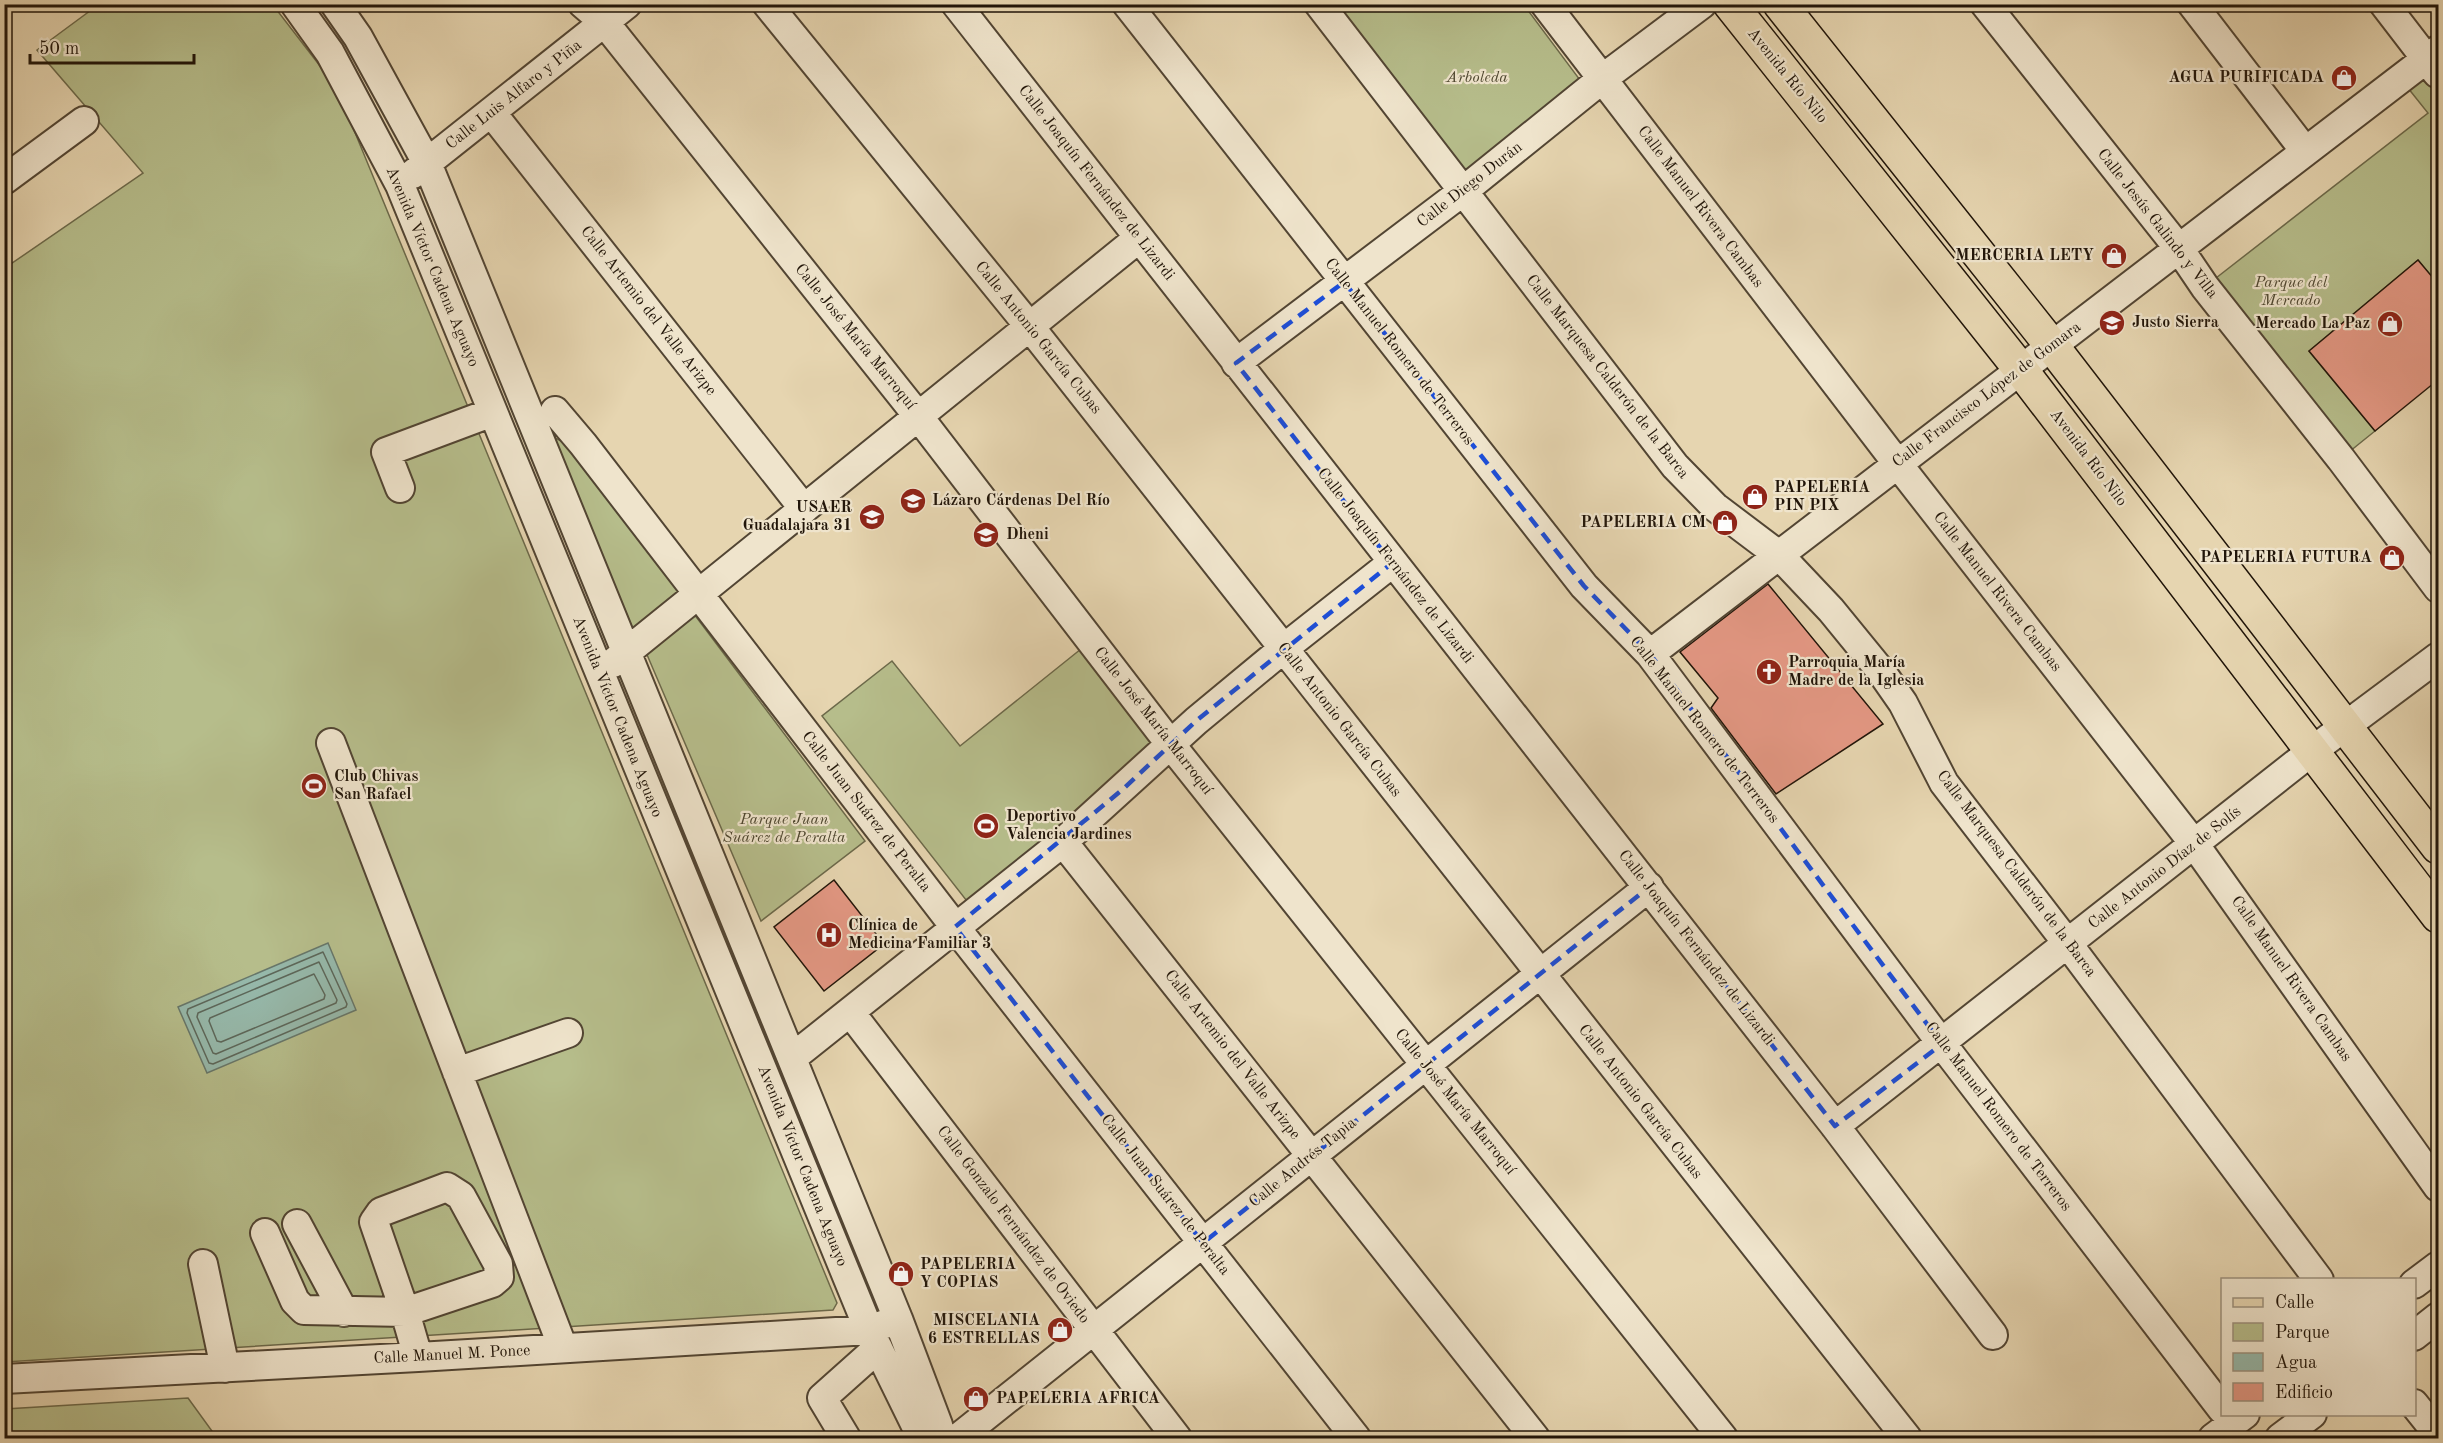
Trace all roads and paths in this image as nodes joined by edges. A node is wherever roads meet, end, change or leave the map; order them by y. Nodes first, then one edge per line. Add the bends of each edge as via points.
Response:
1 (295, 4) edge
2 (334, 4) edge
3 (627, 4) edge
4 (767, 4) edge
5 (956, 4) edge
6 (1127, 4) edge
7 (1319, 4) edge
8 (1545, 4) edge
9 (1702, 4) edge
10 (1730, 4) edge
11 (1780, 4) edge
12 (1985, 4) edge
13 (2192, 4) edge
14 (2384, 4) edge
15 (594, 14) edge
16 (2435, 61) edge
17 (1602, 79) junction
18 (491, 112) junction
19 (84, 121) dead end
20 (2305, 151) junction
21 (427, 163) junction
22 (4, 180) edge
23 (400, 184) junction
24 (1462, 192) junction
25 (1139, 238) junction
26 (2180, 250) junction
27 (1344, 282) junction
28 (1029, 327) junction
29 (2052, 346) junction
30 (1236, 363) junction
31 (2021, 370) junction
32 (555, 411) dead end
33 (493, 412) junction
34 (918, 416) junction
35 (1897, 463) junction
36 (400, 488) dead end
37 (804, 509) junction
38 (1780, 556) junction
39 (1392, 563) junction
40 (2439, 588) edge
41 (698, 594) junction
42 (1283, 649) junction
43 (626, 653) junction
44 (1650, 654) junction
45 (2439, 657) edge
46 (599, 674) junction
47 (2346, 726) junction
48 (331, 743) dead end
49 (1171, 745) junction
50 (2312, 751) junction
51 (1063, 842) junction
52 (2195, 845) junction
53 (2439, 847) edge
54 (1648, 887) junction
55 (2439, 916) edge
56 (955, 927) junction
57 (2068, 944) junction
58 (1539, 975) junction
59 (850, 1011) junction
60 (568, 1034) dead end
61 (1942, 1044) junction
62 (792, 1058) junction
63 (1425, 1065) junction
64 (457, 1072) junction
65 (1835, 1126) junction
66 (1312, 1156) junction
67 (2439, 1187) edge
68 (297, 1224) dead end
69 (265, 1233) dead end
70 (1203, 1243) junction
71 (202, 1264) dead end
72 (2439, 1266) edge
73 (2318, 1278) edge
74 (2416, 1283) edge
75 (344, 1312) junction
76 (405, 1312) junction
77 (2439, 1317) edge
78 (898, 1319) junction
79 (1094, 1330) junction
80 (1994, 1335) dead end
81 (2416, 1335) edge
82 (874, 1339) junction
83 (562, 1348) junction
84 (418, 1357) junction
85 (225, 1368) junction
86 (4, 1379) edge
87 (2416, 1405) edge
88 (2221, 1410) edge
89 (2309, 1416) edge
90 (2439, 1434) edge
91 (846, 1438) edge
92 (922, 1438) edge
93 (941, 1438) edge
94 (958, 1438) edge
95 (1177, 1438) edge
96 (1356, 1438) edge
97 (1535, 1438) edge
98 (1723, 1438) edge
99 (1907, 1438) edge
100 (2280, 1438) edge

1 - 23 street, Avenida Víctor Cadena Aguayo via 330,52
2 - 21 street, Avenida Víctor Cadena Aguayo via 358,37
3 - 15 street, Calle Luis Alfaro y Piña
4 - 28 street, Calle Antonio García Cubas
5 - 25 street, Calle Joaquín Fernández de Lizardi
6 - 27 street, Calle Manuel Romero de Terreros
7 - 24 street, Calle Marquesa Calderón de la Barca
8 - 17 street, Calle Manuel Rivera Cambas
9 - 17 street, Calle Diego Durán
10 - 31 main road, Avenida Río Nilo
11 - 29 main road
12 - 26 street, Calle Jesús Galindo y Villa
13 - 20 street
14 - 16 street
15 - 18 street, Calle Luis Alfaro y Piña
15 - 34 street, Calle José María Marroquí
16 - 20 street, Calle Francisco López de Gomara via 2402,80
17 - 24 street, Calle Diego Durán
17 - 35 street, Calle Manuel Rivera Cambas
18 - 21 street, Calle Luis Alfaro y Piña
18 - 37 street, Calle Artemio del Valle Arizpe
19 - 22 street
20 - 26 street, Calle Francisco López de Gomara
21 - 23 street, Calle Luis Alfaro y Piña
21 - 43 street, Avenida Víctor Cadena Aguayo
23 - 33 street, Avenida Víctor Cadena Aguayo
24 - 27 street, Calle Diego Durán
24 - 38 street, Calle Marquesa Calderón de la Barca via 1675,466 1715,507
25 - 28 street
25 - 30 street, Calle Joaquín Fernández de Lizardi
26 - 29 street, Calle Francisco López de Gomara
26 - 40 street, Calle Jesús Galindo y Villa
27 - 30 street, Calle Diego Durán
27 - 44 street, Calle Manuel Romero de Terreros via 1584,586
28 - 34 street
28 - 42 street, Calle Antonio García Cubas
29 - 31 street, Calle Francisco López de Gomara
29 - 47 main road
30 - 39 street, Calle Joaquín Fernández de Lizardi
31 - 35 street, Calle Francisco López de Gomara
31 - 50 main road, Avenida Río Nilo
32 - 41 street, Calle Juan Suárez de Peralta
33 - 36 street via 386,452
33 - 46 street, Avenida Víctor Cadena Aguayo
34 - 37 street
34 - 49 street, Calle José María Marroquí
35 - 38 street, Calle Francisco López de Gomara
35 - 52 street, Calle Manuel Rivera Cambas
37 - 41 street
38 - 44 street, Calle Francisco López de Gomara
38 - 57 street, Calle Marquesa Calderón de la Barca via 1880,670 1904,703 1944,783
39 - 42 street
39 - 54 street, Calle Joaquín Fernández de Lizardi
41 - 43 street
41 - 56 street, Calle Juan Suárez de Peralta
42 - 49 street
42 - 58 street, Calle Antonio García Cubas
43 - 46 street
43 - 62 street, Avenida Víctor Cadena Aguayo
44 - 61 street, Calle Manuel Romero de Terreros
45 - 47 street, Calle Antonio Díaz de Solís
46 - 82 street, Avenida Víctor Cadena Aguayo
47 - 50 street, Calle Antonio Díaz de Solís
47 - 53 main road
48 - 64 street
49 - 51 street
49 - 63 street, Calle José María Marroquí
50 - 52 street, Calle Antonio Díaz de Solís
50 - 55 main road, Avenida Río Nilo
51 - 56 street
51 - 66 street, Calle Artemio del Valle Arizpe
52 - 57 street, Calle Antonio Díaz de Solís
52 - 67 street, Calle Manuel Rivera Cambas
54 - 58 street, Calle Andrés Tapia
54 - 65 street, Calle Joaquín Fernández de Lizardi
56 - 59 street
56 - 70 street, Calle Juan Suárez de Peralta
57 - 61 street, Calle Antonio Díaz de Solís
57 - 73 street, Calle Marquesa Calderón de la Barca
58 - 63 street, Calle Andrés Tapia
58 - 99 street, Calle Antonio García Cubas
59 - 62 street
59 - 79 street, Calle Gonzalo Fernández de Oviedo
60 - 64 street
61 - 65 street, Calle Antonio Díaz de Solís
61 - 88 street, Calle Manuel Romero de Terreros
62 - 78 street, Avenida Víctor Cadena Aguayo
63 - 66 street, Calle Andrés Tapia
63 - 98 street, Calle José María Marroquí
64 - 83 street
65 - 80 street, Calle Joaquín Fernández de Lizardi
66 - 70 street, Calle Andrés Tapia
66 - 97 street, Calle Artemio del Valle Arizpe
68 - 75 street
69 - 75 street via 298,1307
70 - 79 street, Calle Andrés Tapia
70 - 96 street, Calle Juan Suárez de Peralta
71 - 85 street
72 - 74 street
75 - 76 street
76 - 76 street via 374,1222 381,1212 447,1187 461,1196 498,1264 499,1276 492,1283
76 - 84 street
77 - 81 street
78 - 82 street, Calle Manuel M. Ponce
78 - 93 street, Avenida Víctor Cadena Aguayo
79 - 94 street, Calle Andrés Tapia
79 - 95 street, Calle Gonzalo Fernández de Oviedo
82 - 83 street, Calle Manuel M. Ponce
82 - 91 street via 822,1398
82 - 92 street, Avenida Víctor Cadena Aguayo
83 - 84 street, Calle Manuel M. Ponce
84 - 85 street, Calle Manuel M. Ponce
85 - 86 street, Calle Manuel M. Ponce
87 - 90 street
89 - 100 street

